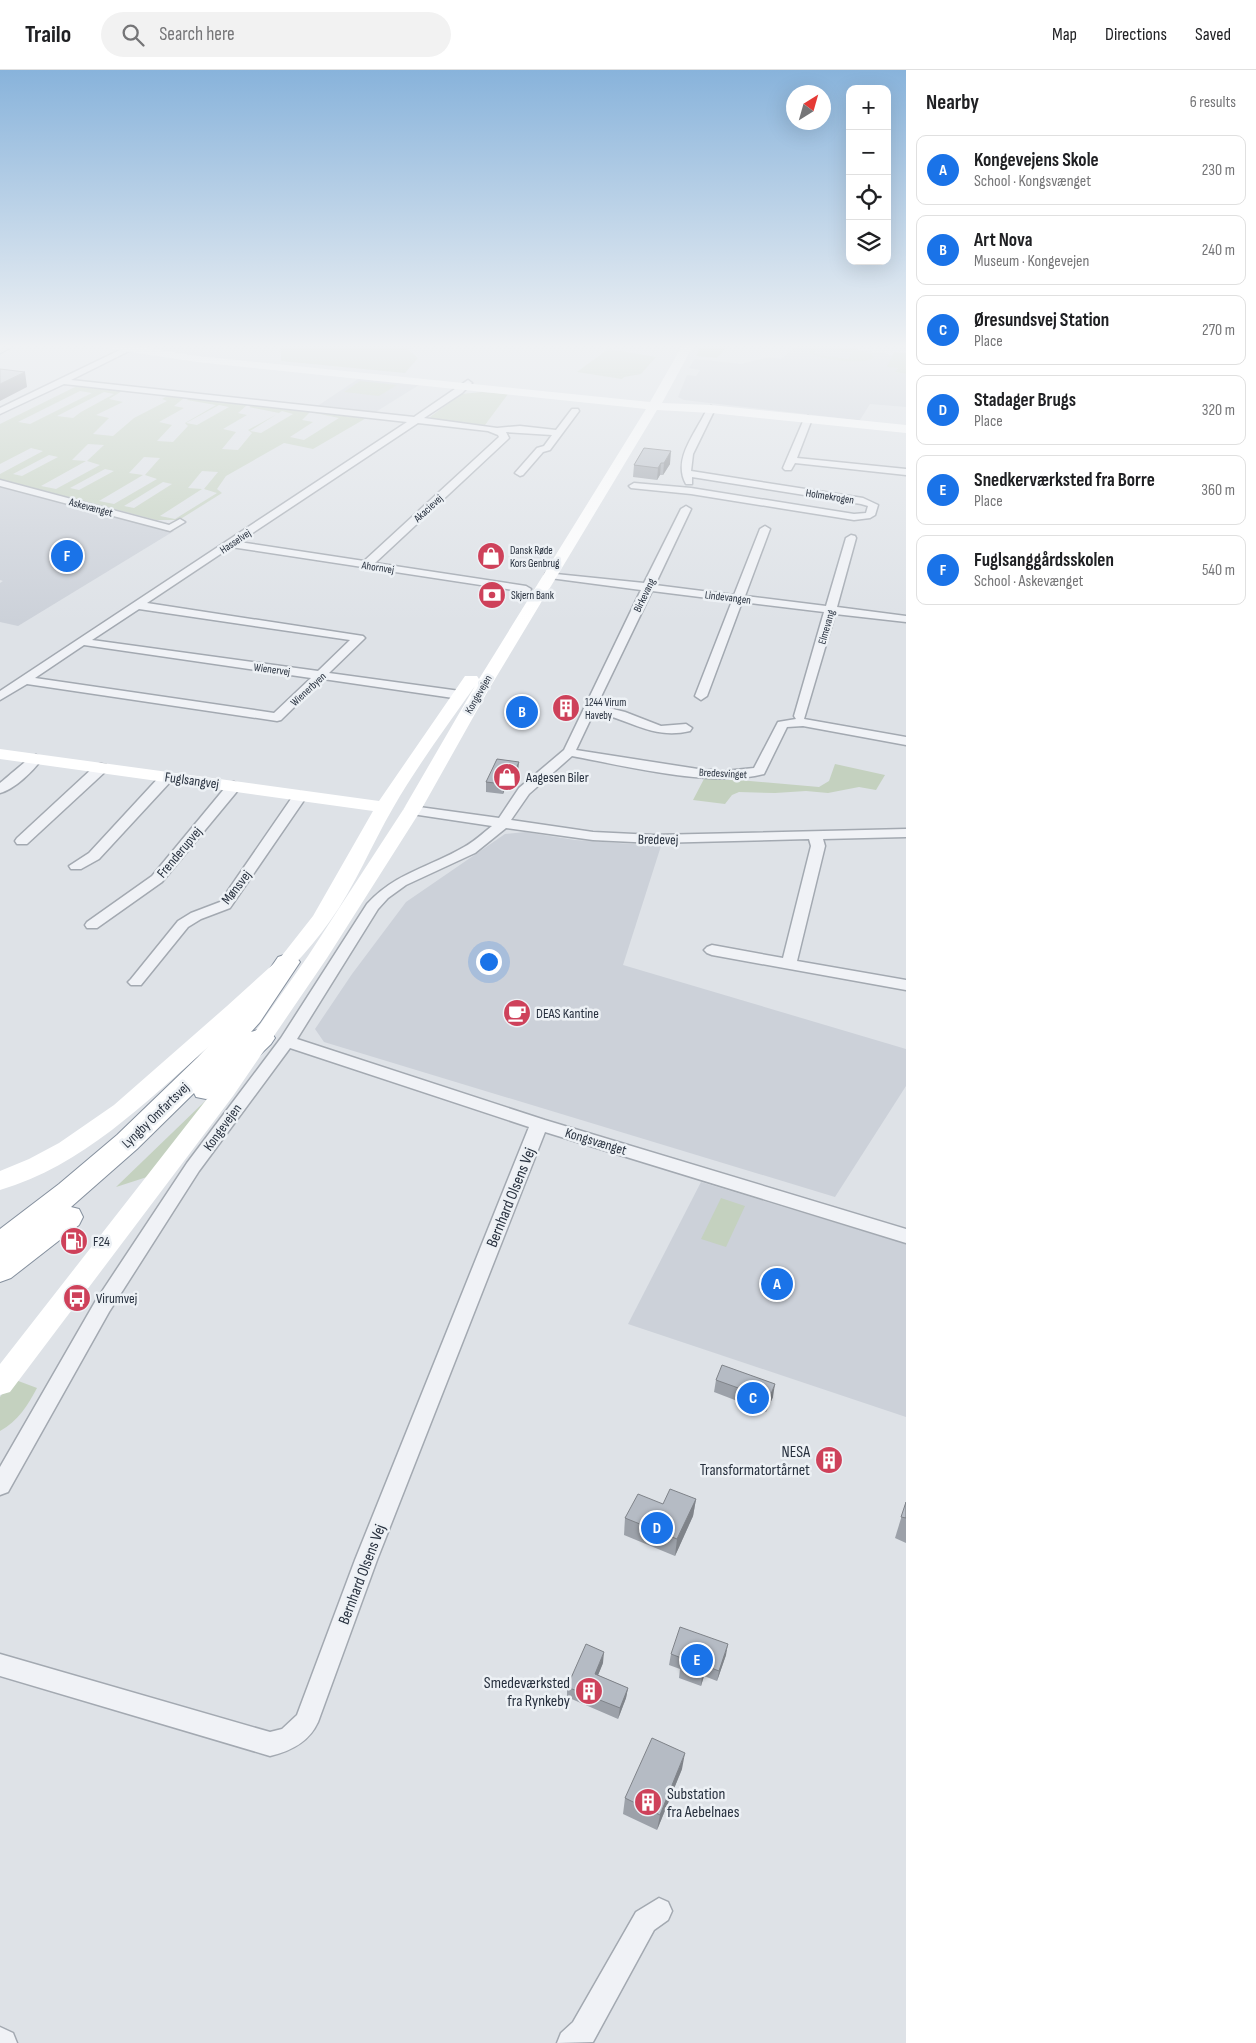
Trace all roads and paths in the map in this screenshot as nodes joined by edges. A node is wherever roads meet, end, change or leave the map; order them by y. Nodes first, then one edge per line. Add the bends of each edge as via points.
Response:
1 (389, 438) edge
2 (504, 438) edge
3 (555, 438) edge
4 (624, 438) edge
5 (634, 438) edge
6 (696, 438) edge
7 (800, 438) edge
8 (906, 472) edge
9 (520, 473) dead end
10 (685, 474) junction
11 (0, 483) edge
12 (634, 486) dead end
13 (691, 491) junction
14 (180, 522) dead end
15 (765, 529) dead end
16 (851, 538) dead end
17 (230, 544) junction
18 (366, 565) junction
19 (550, 575) junction
20 (648, 587) junction
21 (526, 589) junction
22 (738, 598) junction
23 (138, 605) junction
24 (830, 610) junction
25 (906, 620) edge
26 (84, 642) junction
27 (322, 676) junction
28 (26, 680) junction
29 (460, 695) junction
30 (0, 696) edge
31 (701, 696) dead end
32 (590, 707) junction
33 (800, 716) dead end
34 (686, 728) dead end
35 (906, 740) edge
36 (569, 752) junction
37 (0, 754) edge
38 (36, 759) junction
39 (101, 768) junction
40 (167, 777) junction
41 (234, 786) junction
42 (0, 789) edge
43 (300, 796) junction
44 (384, 807) junction
45 (412, 810) junction
46 (502, 824) junction
47 (906, 833) edge
48 (815, 834) junction
49 (22, 841) dead end
50 (76, 866) dead end
51 (92, 925) dead end
52 (712, 950) dead end
53 (287, 962) junction
54 (789, 964) junction
55 (136, 982) dead end
56 (906, 984) edge
57 (274, 1039) junction
58 (539, 1124) junction
59 (0, 1181) edge
60 (906, 1236) edge
61 (1, 1261) edge
62 (0, 1384) edge
63 (0, 1486) edge
64 (0, 1665) edge
65 (659, 1911) dead end
66 (571, 2043) edge

1 - 17 street, Hasselvej
2 - 18 street, Akacievej
3 - 9 street
4 - 21 main road, Kongevejen
5 - 19 main road, Kongevejen
6 - 10 street via 685,458
7 - 8 street via 790,464
10 - 13 street
10 - 13 street, Holmekrogen via 873,505 870,515 854,517
11 - 14 street, Askevænget via 170,528
12 - 13 street, Holmekrogen
13 - 20 street, Birkevang
15 - 22 street
16 - 24 street, Elmevang
17 - 18 street, Ahornvej
17 - 23 street, Hasselvej
18 - 21 street, Ahornvej
19 - 20 street, Lindevangen
19 - 45 main road, Kongevejen
20 - 22 street, Lindevangen
20 - 32 street, Birkevang
21 - 29 main road, Kongevejen
22 - 24 street, Lindevangen
22 - 31 street
23 - 26 street, Hasselvej
23 - 27 street, Wienerbyen via 359,638
24 - 25 street, Lindevangen
24 - 33 street, Elmevang
26 - 27 street, Wienervej
26 - 28 street, Hasselvej
27 - 28 street, Wienerbyen via 277,717
27 - 29 street, Wienervej
28 - 30 street, Hasselvej
29 - 44 main road, Kongevejen
32 - 34 street via 625,716 664,732
32 - 36 street
35 - 36 street, Bredesvinget via 803,722 788,723 782,726 760,772 745,776 670,770
36 - 46 street via 524,791
37 - 38 main road, Fuglsangvej
38 - 39 main road, Fuglsangvej
38 - 42 street
39 - 40 main road, Fuglsangvej
39 - 49 street
40 - 41 main road, Fuglsangvej
40 - 50 street via 94,856
41 - 43 main road, Fuglsangvej
41 - 51 street, Frenderupvej via 157,879
43 - 44 main road, Fuglsangvej
43 - 55 street, Mønsvej via 225,905 183,924
44 - 53 main road, Kongevejen via 322,918
45 - 46 street, Bredevej
45 - 57 main road, Kongevejen via 317,958
46 - 48 street, Bredevej via 593,836 654,839
46 - 57 street, Kongevejen via 470,850 414,875 383,895
47 - 48 street, Bredevej
48 - 54 street via 818,846
52 - 54 street
53 - 59 main road, Kongevejen via 122,1111 67,1149
53 - 61 highway, Lyngby Omfartsvej via 251,1016 208,1063
54 - 56 street
57 - 58 street, Kongsvænget
57 - 61 highway via 101,1190
57 - 62 main road via 225,1091
57 - 63 street, Kongevejen via 102,1307
58 - 60 street, Kongsvænget
58 - 64 street, Bernhard Olsens Vej via 366,1560 306,1722 299,1732 286,1741 270,1744
65 - 66 street via 646,1921 583,2032

